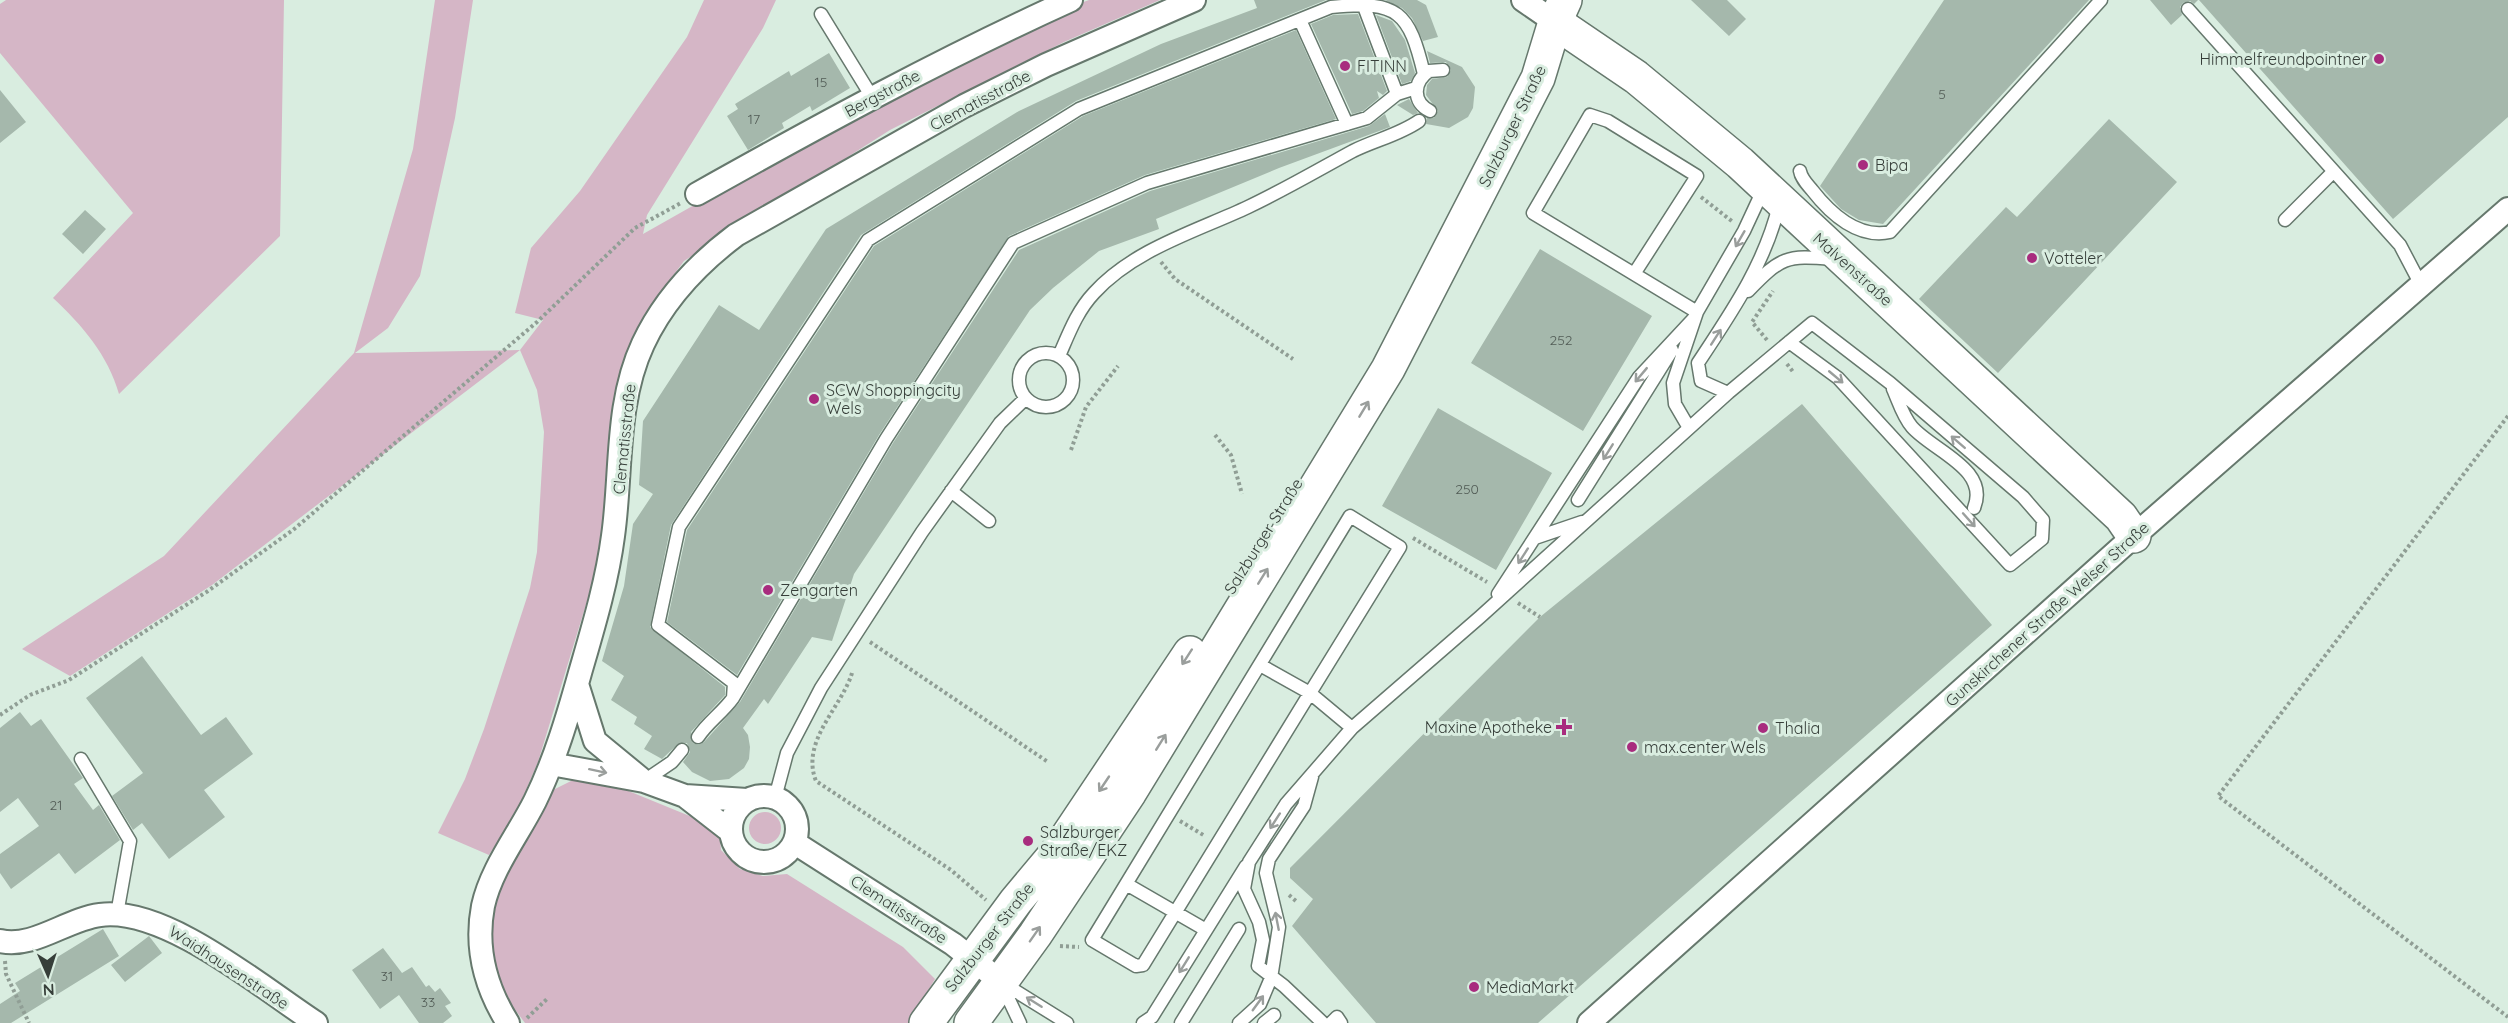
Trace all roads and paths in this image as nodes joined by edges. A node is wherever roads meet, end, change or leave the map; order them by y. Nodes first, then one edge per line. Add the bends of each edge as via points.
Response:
1 (1071, 0) edge
2 (1194, 0) edge
3 (1523, 0) edge
4 (2100, 0) edge
5 (1363, 4) junction
6 (2188, 9) dead end
7 (1560, 11) edge
8 (821, 14) dead end
9 (1300, 20) junction
10 (1443, 70) dead end
11 (1424, 74) junction
12 (1416, 88) junction
13 (1396, 94) junction
14 (872, 97) junction
15 (1430, 111) dead end
16 (1419, 121) dead end
17 (1347, 124) junction
18 (1800, 171) dead end
19 (2333, 172) junction
20 (697, 194) joint
21 (1773, 194) junction
22 (2508, 209) edge
23 (2285, 220) dead end
24 (1151, 251) junction
25 (1844, 260) junction
26 (1634, 274) junction
27 (2421, 285) junction
28 (1739, 300) junction
29 (1696, 315) junction
30 (1683, 331) junction
31 (1789, 342) junction
32 (1059, 356) junction
33 (1293, 358) dead end
34 (1118, 366) dead end
35 (1890, 383) junction
36 (1728, 393) junction
37 (1026, 398) junction
38 (2508, 416) edge
39 (1689, 428) junction
40 (1215, 435) dead end
41 (1071, 450) dead end
42 (951, 491) junction
43 (1242, 494) dead end
44 (1578, 500) dead end
45 (1974, 508) dead end
46 (1588, 519) junction
47 (989, 521) dead end
48 (1404, 532) dead end
49 (2134, 536) junction
50 (1535, 538) junction
51 (1503, 592) junction
52 (1540, 617) dead end
53 (862, 646) dead end
54 (855, 662) dead end
55 (1260, 665) junction
56 (577, 684) junction
57 (1310, 693) junction
58 (733, 698) junction
59 (0, 715) edge
60 (1352, 728) junction
61 (698, 737) dead end
62 (595, 741) junction
63 (560, 742) junction
64 (682, 750) dead end
65 (81, 759) dead end
66 (1048, 762) dead end
67 (551, 764) junction
68 (1312, 776) junction
69 (644, 781) junction
70 (686, 796) junction
71 (775, 798) junction
72 (747, 800) junction
73 (730, 831) junction
74 (795, 843) junction
75 (1248, 862) junction
76 (1128, 885) junction
77 (1176, 912) junction
78 (117, 914) junction
79 (1005, 916) junction
80 (1239, 929) dead end
81 (1206, 930) junction
82 (1035, 935) junction
83 (1092, 940) junction
84 (2, 942) edge
85 (971, 959) junction
86 (1271, 978) junction
87 (1000, 981) junction
88 (548, 998) dead end
89 (2508, 1017) edge
90 (29, 1023) edge
91 (316, 1023) edge
92 (508, 1023) edge
93 (522, 1023) edge
94 (926, 1023) edge
95 (971, 1023) edge
96 (1020, 1023) edge
97 (1067, 1023) edge
98 (1143, 1023) edge
99 (1181, 1023) edge
100 (1239, 1023) edge
101 (1323, 1023) edge
102 (1331, 1023) edge
103 (1341, 1023) edge
104 (1589, 1023) edge

1 - 14 street, Bergstraße
2 - 56 street, Clematisstraße via 964,106 736,236 685,279 642,345 630,378 613,538
3 - 7 street
4 - 18 lane via 1890,232 1871,233 1838,220
5 - 9 lane via 1331,7
5 - 11 lane via 1390,9 1406,19
5 - 13 lane
6 - 19 lane
7 - 21 main road, Malvenstraße
7 -> 79 main road, Salzburger Straße via 1515,72 1385,330 1299,477 1103,784 1057,852
82 -> 7 main road, Salzburger Straße via 1130,792 1388,369 1538,78
8 - 14 lane
9 - 17 lane
9 - 58 lane via 1079,109 868,240 679,527 658,625 734,682
10 - 11 lane
11 - 12 lane
12 - 13 lane
12 - 15 lane via 1419,103
13 - 17 lane via 1367,118
14 - 20 street, Bergstraße
16 - 24 lane
17 - 58 lane via 1147,183 1013,243 886,439
19 - 23 lane
19 - 27 lane via 2400,245
20 - 59 path via 635,228 499,355 259,556 69,680 30,695
21 - 25 main road, Malvenstraße
21 - 28 lane via 1772,236
21 -> 29 lane via 1744,231
22 - 27 street, Gunskirchener Straße Welser Straße
24 - 32 lane via 1124,267 1095,292 1076,316
24 - 33 path via 1175,279
25 - 28 lane via 1795,256 1770,269
25 - 49 main road, Malvenstraße via 2121,518
26 - 26 lane via 1533,213 1590,114 1697,176
26 - 29 lane
27 - 49 street, Gunskirchener Straße Welser Straße
36 -> 28 lane via 1701,381 1697,371 1698,363
29 - 30 lane
29 - 39 lane via 1673,383 1675,404
30 -> 44 lane
30 -> 50 lane via 1639,377
31 - 35 lane via 1812,323
31 -> 35 lane via 1838,378 2010,565 2042,538 2043,520 2022,496
31 - 36 lane
32 - 37 lane via 1034,355 1022,367 1019,383
32 - 37 lane via 1073,378 1068,396 1047,407
34 - 41 path via 1086,407
35 - 45 lane via 1911,426 1974,477 1979,496
36 - 39 lane
37 - 42 lane via 1000,423
38 - 89 path via 2218,796
39 - 46 lane
40 - 43 path via 1231,455
42 - 47 lane
42 - 71 lane via 821,688 788,753
46 - 50 lane
46 - 51 lane
48 - 51 path
49 - 104 street, Gunskirchener Straße Welser Straße
50 -> 51 lane
51 - 52 path
51 - 60 lane via 1480,617
53 - 66 path via 866,639
54 - 79 path via 849,682 818,738 813,774 816,781 951,870
55 - 57 lane
55 - 57 lane via 1350,516 1400,547
55 - 76 lane
56 - 62 street
56 - 63 street, Clematisstraße
57 - 60 lane
57 - 77 lane
58 - 61 lane
60 - 68 lane
62 - 63 street
62 - 69 street
63 - 67 street, Clematisstraße
64 - 69 lane
65 - 78 lane via 130,841
67 -> 69 street
67 - 92 street, Clematisstraße via 536,800 493,877 483,905 482,961 490,988
68 -> 75 lane via 1286,804
86 -> 68 lane via 1279,927 1266,873 1269,859 1304,806
69 - 70 street
70 - 72 street
70 - 73 street
71 - 72 street
71 - 74 street via 795,816
72 - 73 street via 738,808
73 - 74 street via 736,848 756,861 771,862 785,855
74 - 85 street, Clematisstraße
75 - 81 lane
75 - 86 lane via 1245,889 1263,940 1258,966
76 - 77 lane
76 - 83 lane
77 - 81 lane
77 - 83 lane via 1140,967
78 - 84 street, Waidhausenstraße via 78,920 27,940
78 - 91 street, Waidhausenstraße via 156,922 190,939
79 - 85 main road, Salzburger Straße
80 - 99 lane
81 -> 98 lane via 1152,1017
82 - 83 path via 1052,946 1084,948
82 - 87 main road, Salzburger Straße
84 - 90 path via 6,975
85 - 87 street, Clematisstraße
85 - 94 main road, Salzburger Straße
100 -> 86 lane via 1260,1004
86 - 101 lane
87 - 95 main road, Salzburger Straße
87 - 96 lane
97 -> 87 lane
88 - 93 path
102 - 103 lane via 1337,1017

